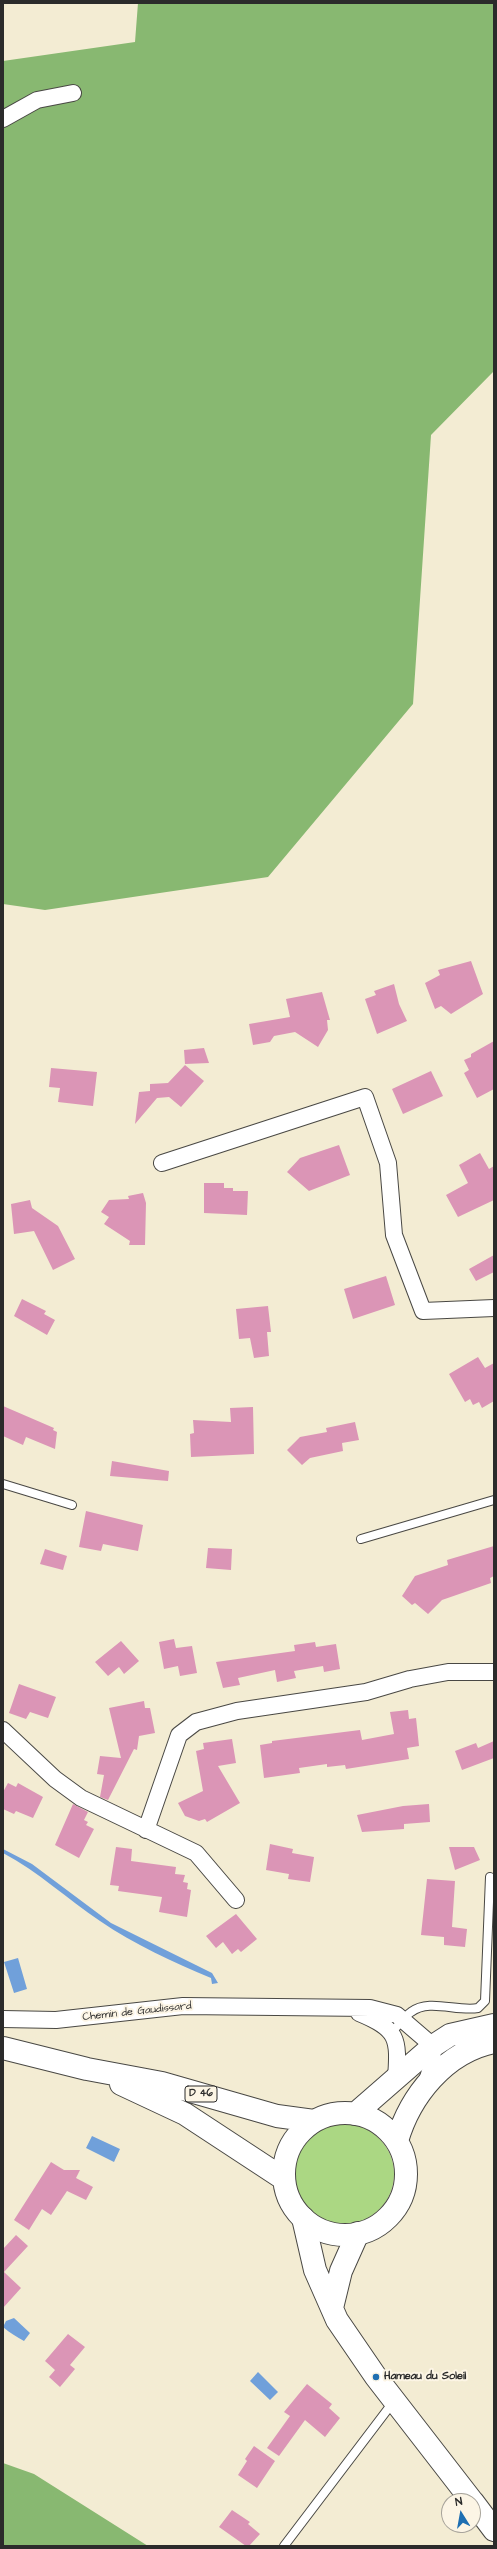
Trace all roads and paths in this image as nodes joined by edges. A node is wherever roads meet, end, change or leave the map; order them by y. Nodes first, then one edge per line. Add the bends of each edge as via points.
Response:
1 (73, 93) dead end
2 (3, 119) edge
3 (162, 1163) dead end
4 (494, 1308) edge
5 (3, 1484) edge
6 (494, 1500) edge
7 (72, 1505) dead end
8 (361, 1539) dead end
9 (494, 1672) edge
10 (3, 1730) edge
11 (146, 1830) junction
12 (490, 1877) dead end
13 (236, 1900) dead end
14 (342, 2007) junction
15 (3, 2019) edge
16 (404, 2021) junction
17 (494, 2025) edge
18 (392, 2032) junction
19 (494, 2042) edge
20 (433, 2046) junction
21 (3, 2048) edge
22 (87, 2070) junction
23 (396, 2078) junction
24 (426, 2084) junction
25 (355, 2114) junction
26 (314, 2121) junction
27 (397, 2141) junction
28 (284, 2179) junction
29 (303, 2218) junction
30 (358, 2233) junction
31 (332, 2308) junction
32 (394, 2401) junction
33 (465, 2493) edge
34 (481, 2513) edge
35 (494, 2530) edge
36 (284, 2546) edge

1 - 2 street via 37,100
3 - 4 street via 365,1097 388,1162 394,1234 423,1311
5 - 7 lane
6 - 8 lane
9 - 11 street via 448,1672 410,1679 366,1692 237,1712 196,1722 179,1735
10 - 11 street via 55,1778 81,1798
11 - 13 street via 196,1853
12 - 16 lane via 485,2001 478,2008 470,2010 424,2005 412,2012
14 - 15 street, Chemin de Gaudissard via 183,2006 56,2020
14 - 16 street, Chemin de Gaudissard via 370,2008 397,2015
14 - 18 street via 378,2021
16 - 18 lane
16 - 20 street, Chemin de Gaudissard
17 - 20 main road via 450,2035
18 - 23 street via 397,2045
19 - 24 main road via 467,2052
20 - 23 main road
20 - 24 street via 432,2065
21 - 22 main road, D 46
22 - 26 main road, D 46 via 154,2082 277,2116
22 - 28 main road, D 46 via 185,2114
23 - 25 main road
24 - 27 main road via 407,2112
25 - 26 main road via 341,2113
25 - 27 main road via 379,2123
26 - 28 main road via 300,2132 291,2146 285,2162
27 - 30 main road via 404,2156 406,2173 404,2190 398,2205 374,2228
28 - 29 main road via 290,2200
29 - 30 main road via 328,2233
29 - 31 main road via 315,2270
30 - 31 main road via 335,2290
31 - 32 main road via 337,2320
32 - 33 main road
32 - 36 lane
34 - 35 main road

